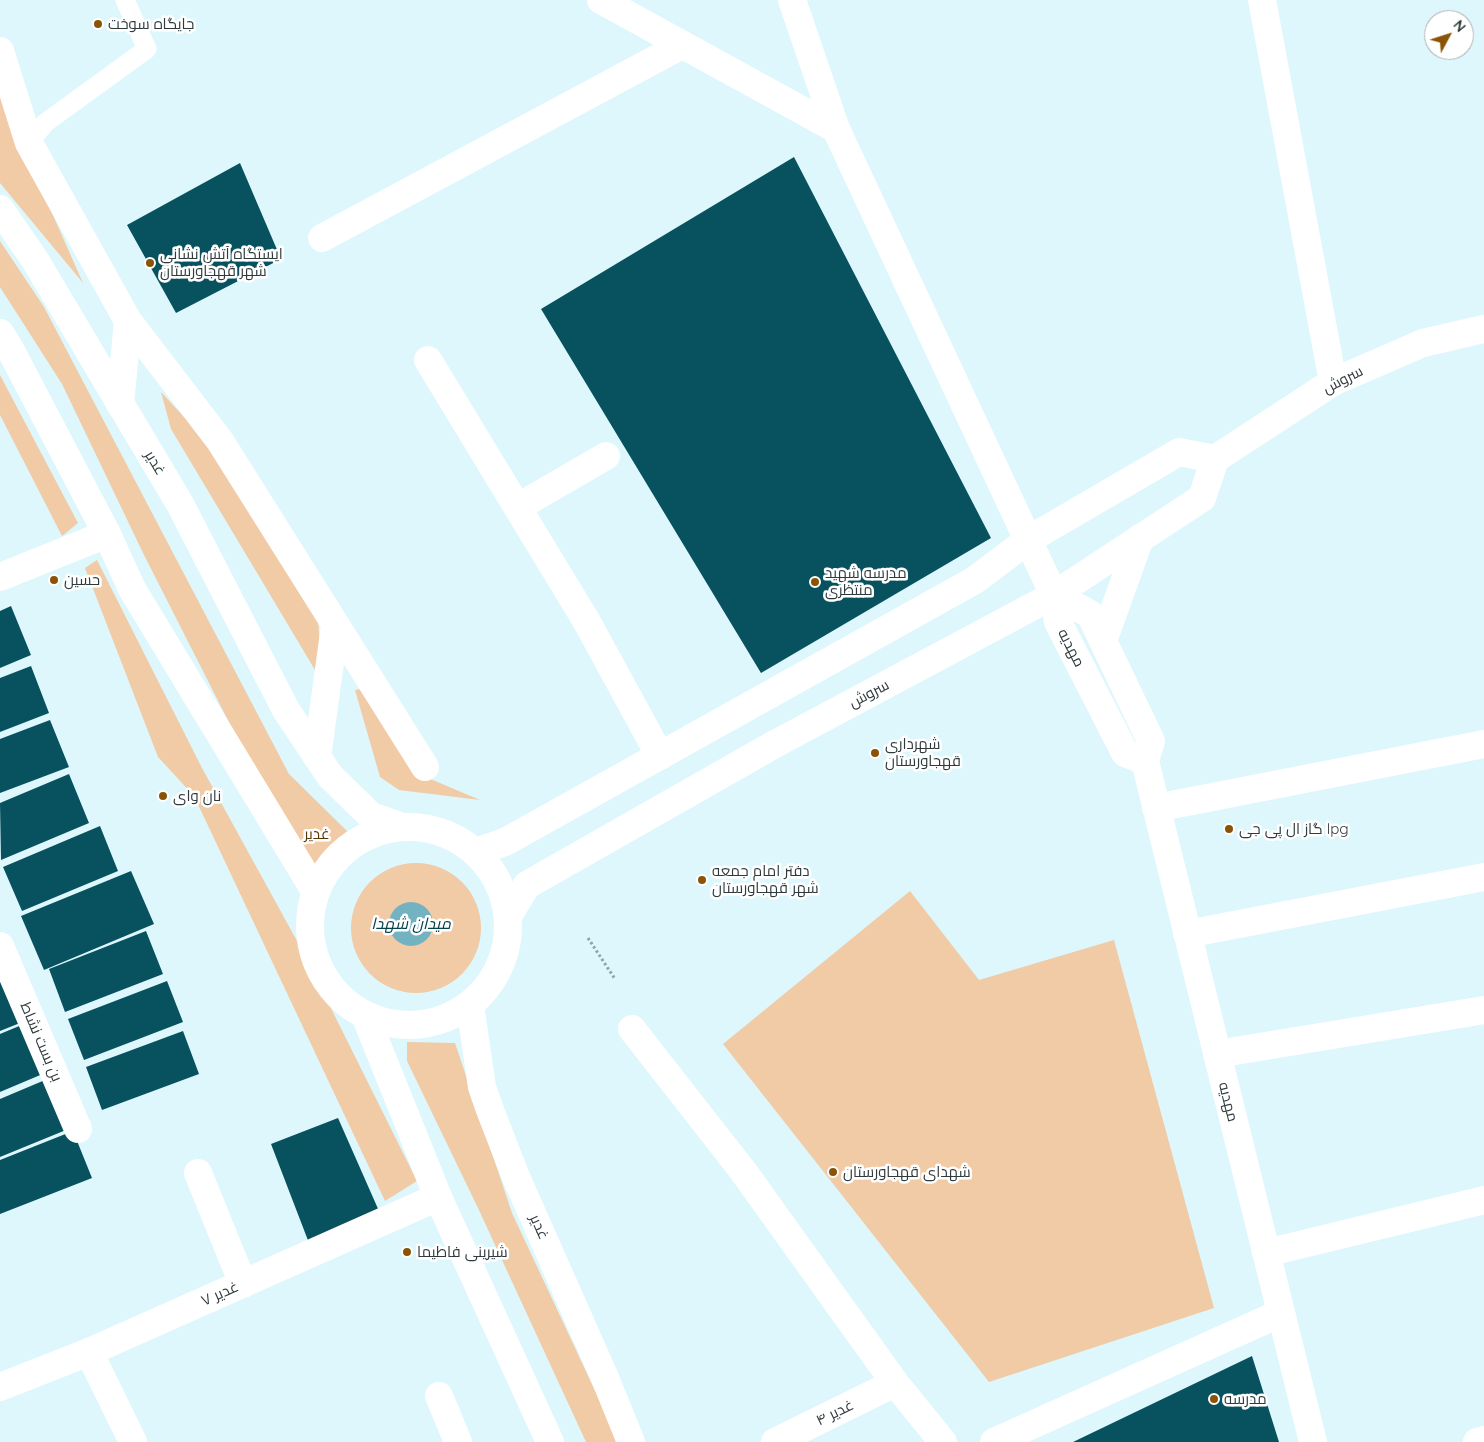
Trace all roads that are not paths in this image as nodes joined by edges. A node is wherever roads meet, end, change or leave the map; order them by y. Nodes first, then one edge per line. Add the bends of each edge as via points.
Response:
1 (125, 0) edge
2 (601, 0) edge
3 (792, 0) edge
4 (1262, 0) edge
5 (682, 45) junction
6 (0, 51) edge
7 (836, 129) junction
8 (29, 143) junction
9 (0, 209) edge
10 (322, 238) dead end
11 (128, 321) junction
12 (1484, 329) edge
13 (0, 334) edge
14 (428, 360) dead end
15 (1333, 382) junction
16 (120, 404) junction
17 (606, 456) dead end
18 (1215, 459) junction
19 (518, 508) junction
20 (107, 534) junction
21 (1140, 538) junction
22 (1028, 540) junction
23 (0, 577) edge
24 (1054, 594) junction
25 (335, 626) junction
26 (1102, 641) junction
27 (1484, 744) edge
28 (660, 756) junction
29 (317, 757) junction
30 (1145, 761) junction
31 (424, 767) dead end
32 (1156, 808) junction
33 (400, 826) junction
34 (476, 852) junction
35 (1484, 876) edge
36 (315, 891) junction
37 (508, 916) junction
38 (1187, 934) junction
39 (1, 952) edge
40 (470, 1006) junction
41 (1484, 1010) edge
42 (365, 1016) junction
43 (632, 1029) dead end
44 (1217, 1054) junction
45 (78, 1129) dead end
46 (198, 1173) dead end
47 (438, 1197) junction
48 (1484, 1200) edge
49 (1266, 1253) junction
50 (243, 1284) junction
51 (1281, 1313) junction
52 (89, 1352) junction
53 (895, 1383) junction
54 (0, 1387) edge
55 (439, 1396) dead end
56 (543, 1440) edge
57 (1484, 1440) edge
58 (133, 1442) edge
59 (458, 1442) edge
60 (631, 1442) edge
61 (775, 1442) edge
62 (943, 1442) edge
63 (994, 1442) edge
64 (1313, 1442) edge
65 (1477, 1442) edge

1 - 8 lane via 147,49 44,123
2 - 5 street
3 - 7 street
4 - 15 street
5 - 7 street
5 - 10 street
6 - 8 street
7 - 22 street
8 - 11 street
9 - 16 street, غدیر via 35,260
11 - 16 street
11 - 25 street via 220,442
12 - 15 street, سروش via 1423,343
13 - 20 street
14 - 19 street
15 - 18 street, سروش
16 - 29 street, غدیر via 180,504 286,710
17 - 19 street
18 - 21 street, سروش via 1202,498
18 - 22 street via 1179,452
19 - 28 street via 587,622
20 - 23 street
20 - 36 street via 132,589
21 - 24 street, سروش
21 - 26 street
22 - 24 street
22 - 28 street via 975,580
24 - 26 street, مهدیه via 1090,614
24 - 30 street, مهدیه via 1058,622 1126,753
24 - 37 street, سروش via 775,744 527,884
25 - 29 street
25 - 31 street
26 - 30 street, مهدیه via 1151,741
27 - 32 street
28 - 34 street via 505,842
29 - 33 street, غدیر via 330,776 371,816
30 - 32 street, مهدیه
32 - 38 street, مهدیه
33 - 34 street via 421,826 441,831
33 - 36 street via 372,832 348,846 329,866
34 - 37 street via 492,870 503,892
35 - 38 street
36 - 42 street via 309,918 310,942 317,965 329,985
37 - 40 street via 504,957 496,975
38 - 44 street, مهدیه
39 - 45 street, بن بست نشاط
40 - 42 street via 437,1021 408,1026
40 - 60 street, غدیر via 487,1102 516,1177
41 - 44 street
42 - 47 street
43 - 53 street via 743,1171
44 - 49 street, مهدیه
46 - 50 street
47 - 50 street, غدیر ۷
47 - 56 street
48 - 49 street
49 - 51 street, مهدیه
50 - 52 street, غدیر ۷
51 - 63 street
51 - 64 street, مهدیه
52 - 54 street, غدیر ۷
52 - 58 street
53 - 61 street, غدیر ۴
53 - 62 street
55 - 59 street
57 - 65 street

